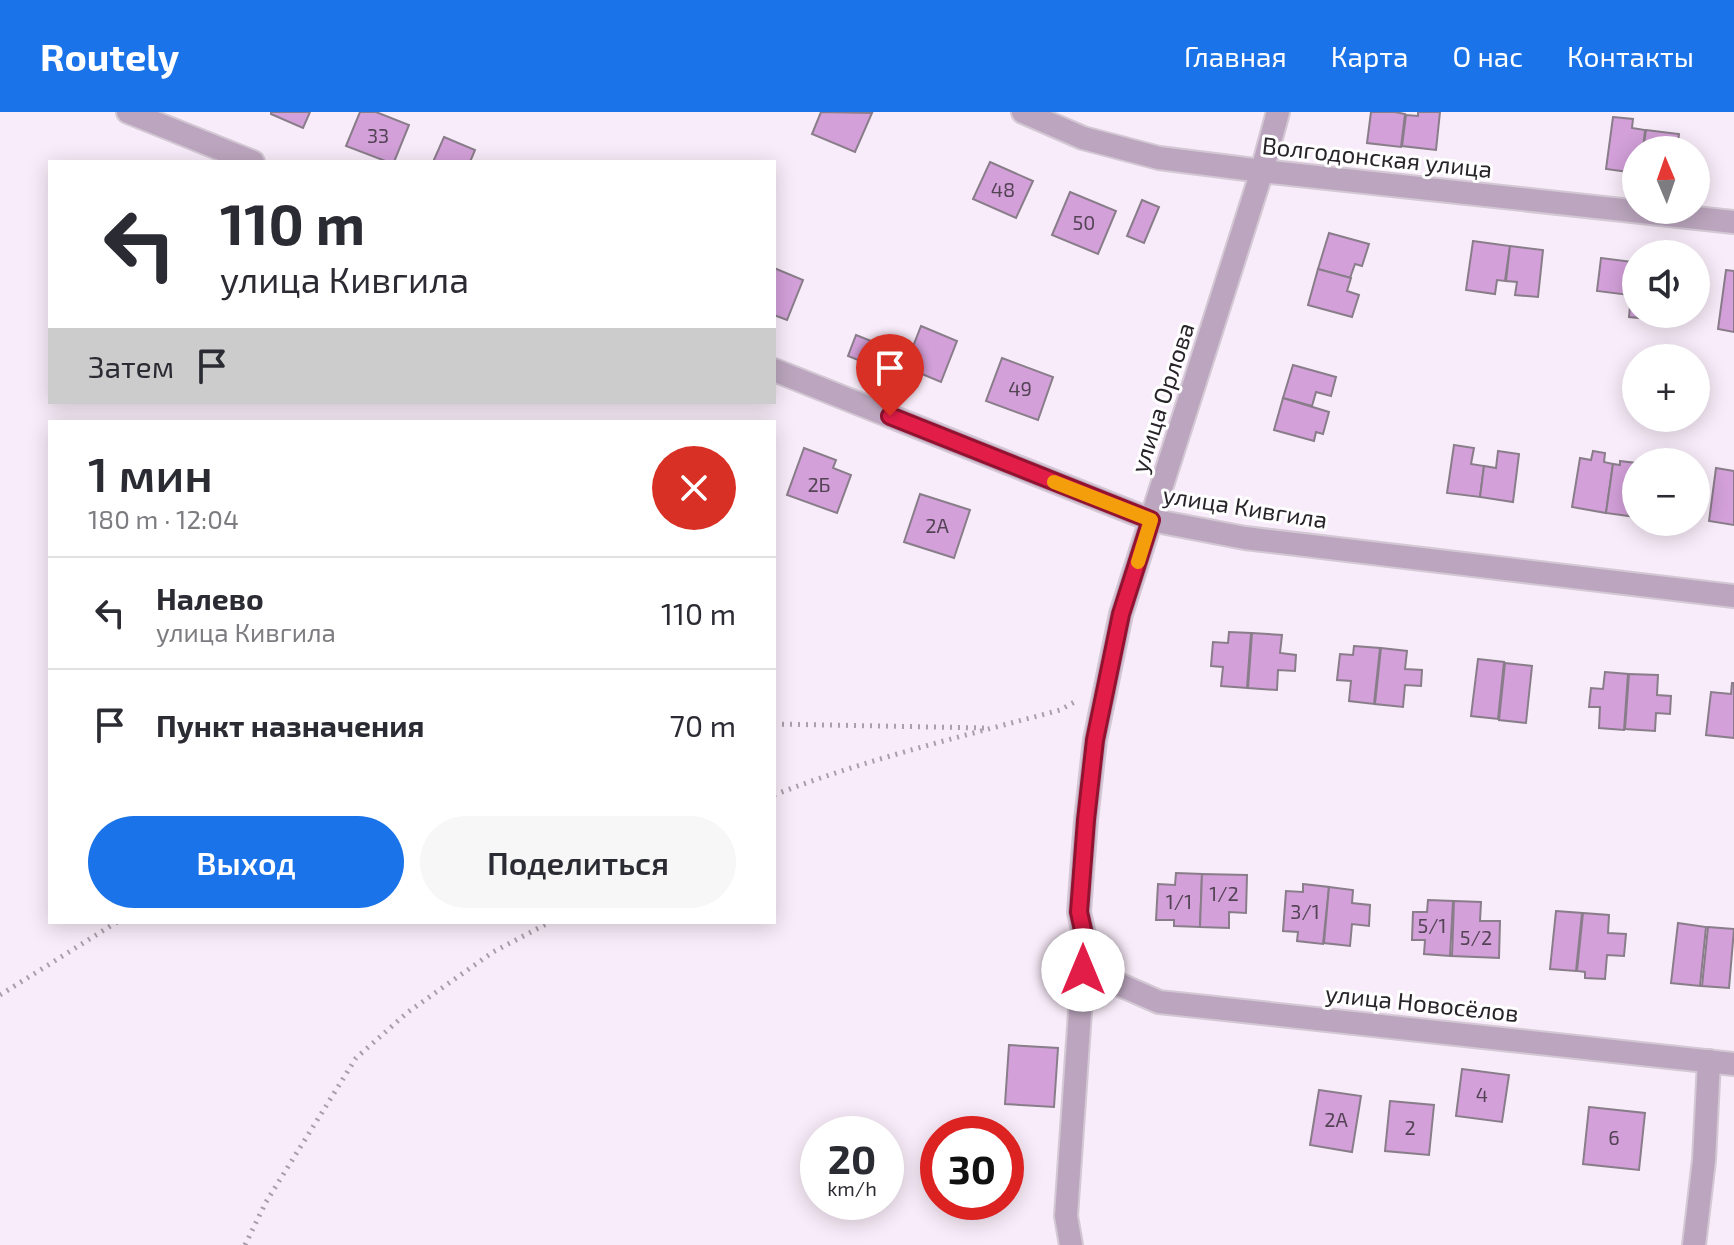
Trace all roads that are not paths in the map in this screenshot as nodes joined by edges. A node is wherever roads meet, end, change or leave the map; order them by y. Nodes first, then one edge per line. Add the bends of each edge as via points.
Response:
1 (128, 112) edge
2 (1023, 112) edge
3 (1278, 112) edge
4 (248, 160) edge
5 (1262, 171) junction
6 (1734, 222) edge
7 (776, 371) edge
8 (1151, 520) junction
9 (1734, 596) edge
10 (1085, 939) junction
11 (1109, 980) joint
12 (1709, 1061) junction
13 (1734, 1064) edge
14 (1071, 1245) edge
15 (1694, 1245) edge

1 - 4 street
2 - 5 street, Волгодонская улица via 1083,138 1159,158
3 - 5 street, улица Орлова
5 - 6 street, Волгодонская улица
5 - 8 street, улица Орлова
7 - 8 street, улица Кивгила
8 - 9 street, улица Кивгила via 1245,538
8 - 10 street, улица Орлова via 1121,614 1095,740 1079,912
10 - 11 street, улица Орлова
10 - 14 street via 1066,1216
11 - 12 street, улица Новосёлов via 1159,1002
12 - 13 street, улица Новосёлов
12 - 15 street

